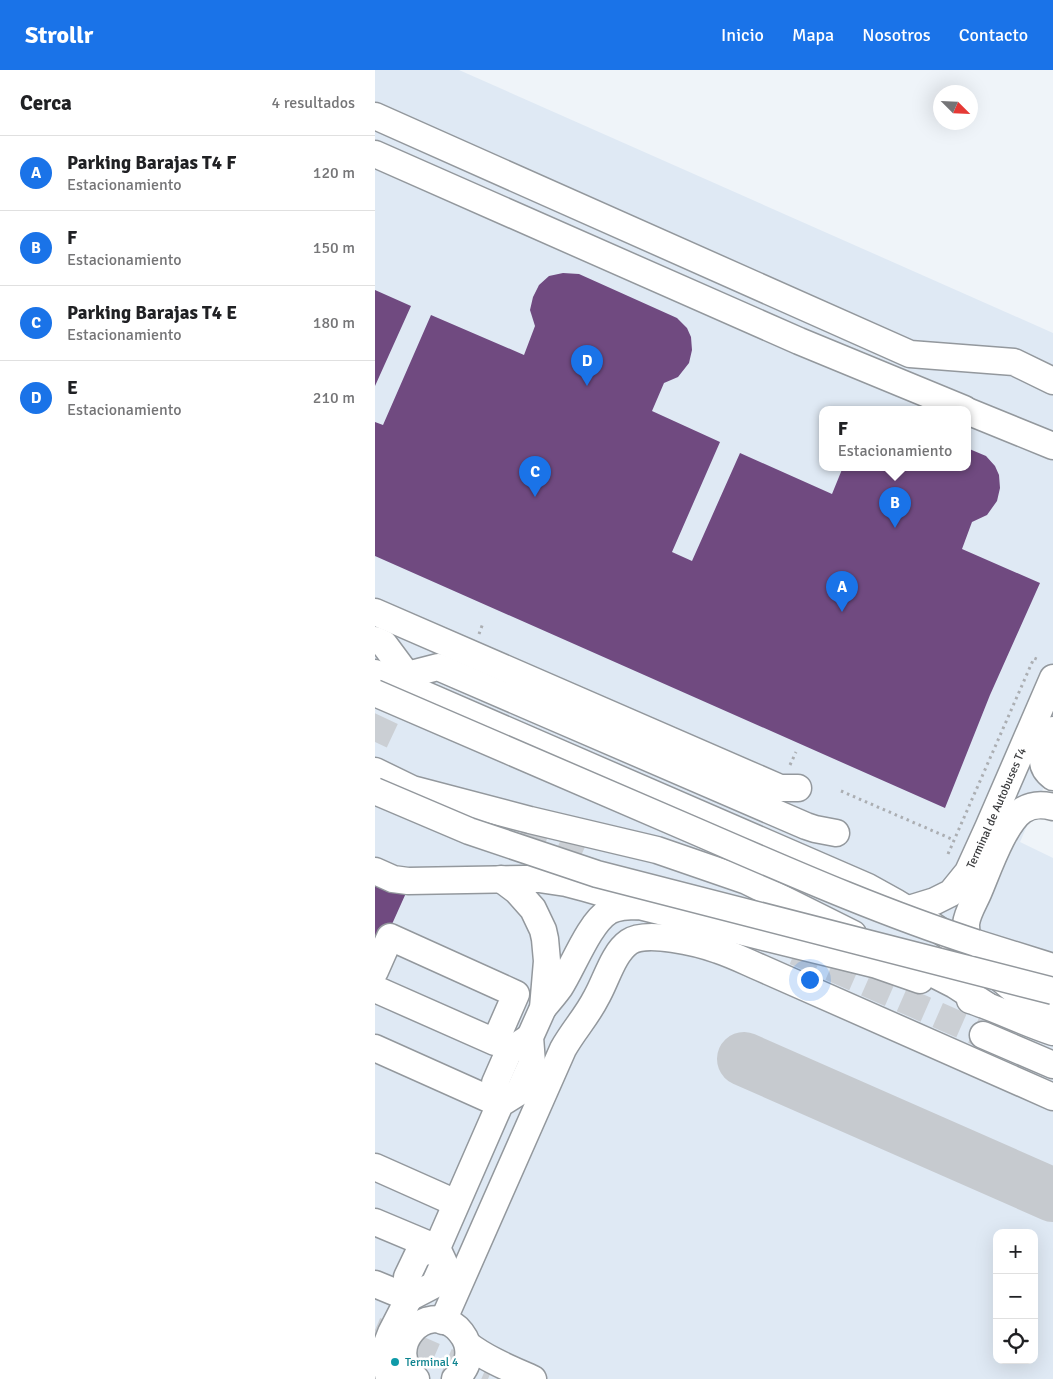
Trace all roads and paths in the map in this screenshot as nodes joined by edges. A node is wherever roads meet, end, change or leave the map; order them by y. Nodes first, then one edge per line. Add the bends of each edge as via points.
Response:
1 (375, 116) edge
2 (375, 154) edge
3 (1053, 381) edge
4 (956, 406) edge
5 (971, 412) edge
6 (1053, 446) edge
7 (375, 612) edge
8 (375, 640) edge
9 (375, 673) edge
10 (1053, 678) edge
11 (375, 693) edge
12 (1053, 730) edge
13 (375, 771) edge
14 (1053, 778) edge
15 (798, 788) dead end
16 (375, 791) edge
17 (841, 791) dead end
18 (1053, 807) edge
19 (836, 834) dead end
20 (954, 840) dead end
21 (375, 871) edge
22 (501, 879) junction
23 (639, 906) junction
24 (909, 909) junction
25 (968, 951) junction
26 (1053, 967) edge
27 (375, 972) edge
28 (375, 989) edge
29 (1053, 991) edge
30 (986, 1005) junction
31 (543, 1008) junction
32 (1053, 1019) edge
33 (1053, 1032) edge
34 (983, 1035) tunnel mouth
35 (375, 1048) edge
36 (1053, 1066) edge
37 (1053, 1097) edge
38 (500, 1104) junction
39 (375, 1167) edge
40 (456, 1203) junction
41 (375, 1222) edge
42 (437, 1248) junction
43 (375, 1284) edge
44 (406, 1303) junction
45 (443, 1321) junction
46 (375, 1322) edge
47 (468, 1345) junction
48 (383, 1363) edge
49 (459, 1378) edge
50 (416, 1379) edge
51 (533, 1379) edge

1 - 3 street via 909,354 1014,362
2 - 4 street via 799,341
5 - 6 street
7 - 15 street via 779,788
8 - 19 street via 384,644 407,675 438,667 806,826
9 - 24 street via 868,887
10 - 24 street, Terminal de Autobuses T4 via 968,872 951,893
11 - 26 street, bridge via 844,895 930,928
12 - 14 street, Terminal de Autobuses T4 via 1042,760
13 - 30 street via 412,789 657,850 747,881 955,985
16 - 29 street, bridge via 469,831 597,874
17 - 20 path
18 - 25 street, Terminal de Autobuses T4 via 1043,804 1022,811 1005,833 966,922
21 - 22 street via 408,881
22 - 23 street via 566,883
22 - 31 street via 525,899 543,930 547,961
23 - 30 street via 877,965
23 - 31 street via 618,908 601,918 559,988
24 - 25 street
25 - 32 street via 1025,1000
27 - 28 street via 390,937 516,994 495,1042
30 - 33 street
31 - 38 street via 530,1037 509,1051 495,1083
34 - 36 street
35 - 38 street
37 - 45 street via 719,950 656,937 635,938 616,956 596,998 563,1049
38 - 40 street
39 - 40 street
40 - 42 street
41 - 42 street
42 - 44 street via 418,1254 407,1277
43 - 44 street
44 - 46 street
44 - 48 street via 388,1341
45 - 47 street via 459,1330
45 - 50 street via 421,1324 405,1341 405,1364
47 - 49 street via 467,1362
47 - 51 street via 479,1354

